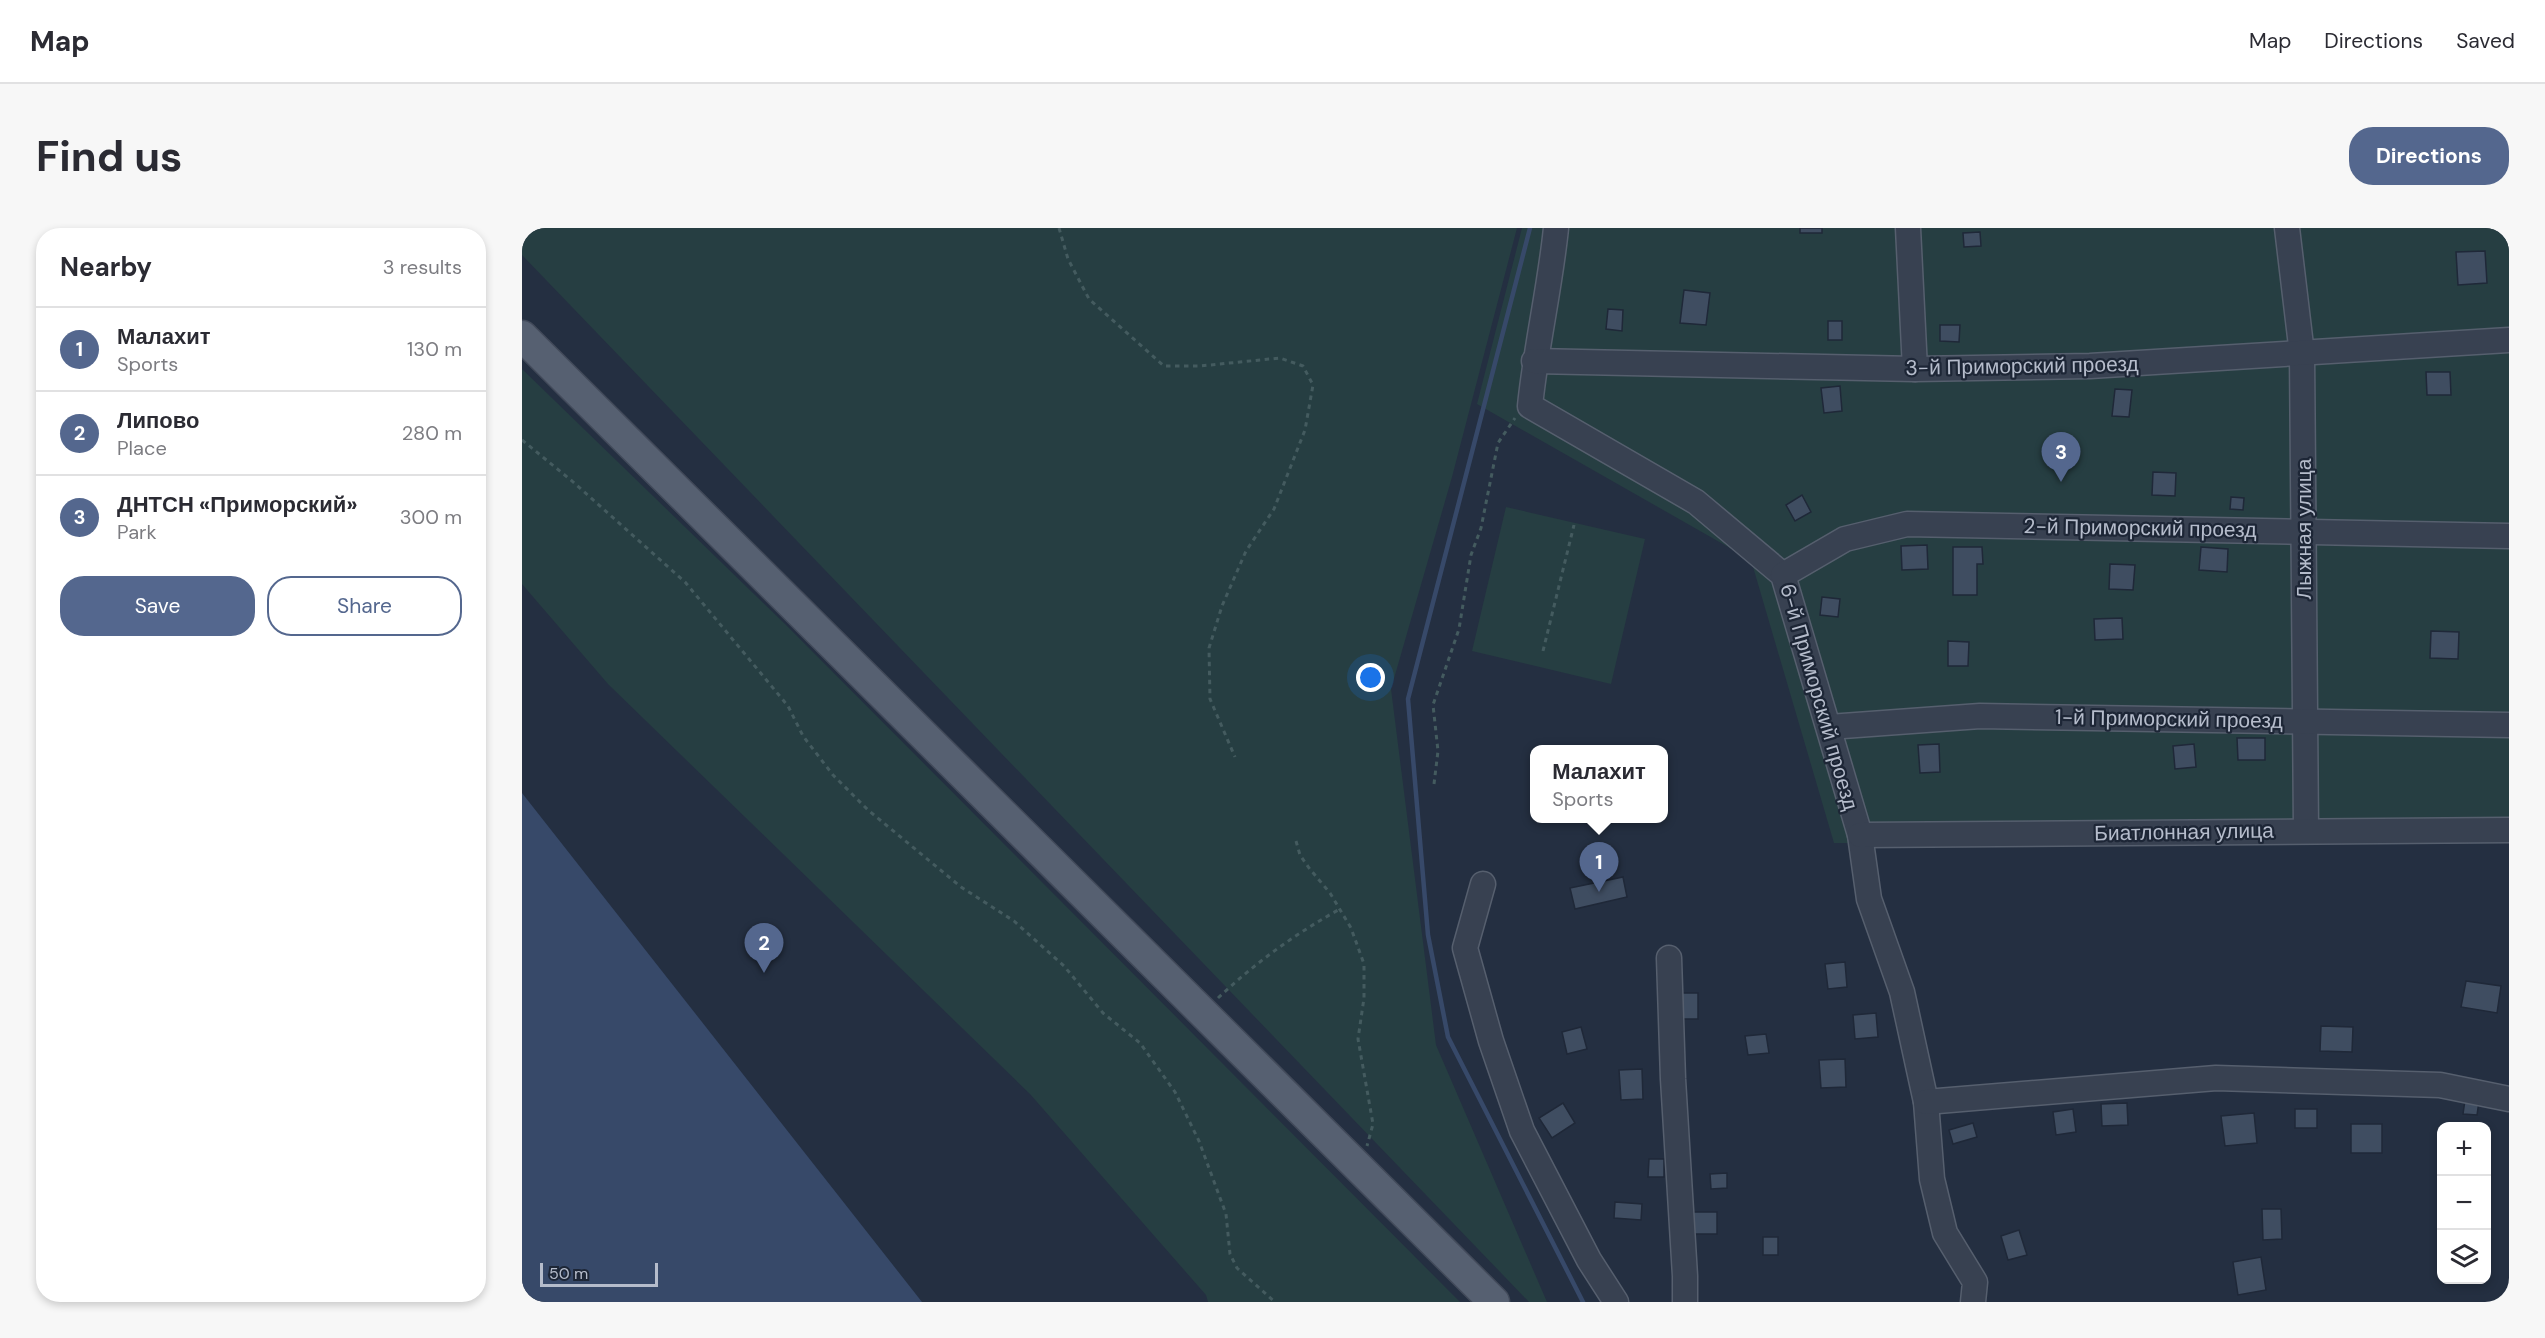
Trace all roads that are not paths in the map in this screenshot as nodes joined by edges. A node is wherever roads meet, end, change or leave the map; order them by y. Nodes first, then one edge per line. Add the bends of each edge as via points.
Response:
1 (1556, 228) edge
2 (1908, 228) edge
3 (2287, 228) edge
4 (522, 336) edge
5 (2509, 340) edge
6 (2302, 354) junction
7 (1534, 361) junction
8 (1915, 369) junction
9 (2305, 531) junction
10 (2509, 536) edge
11 (1783, 575) junction
12 (2305, 721) junction
13 (2509, 725) edge
14 (1829, 727) junction
15 (2509, 830) edge
16 (2306, 831) junction
17 (1860, 835) junction
18 (1483, 884) dead end
19 (1669, 958) dead end
20 (2509, 1099) edge
21 (1926, 1102) junction
22 (1494, 1302) edge
23 (1616, 1302) edge
24 (1685, 1302) edge
25 (1973, 1302) edge

1 - 7 street
2 - 8 street
3 - 6 street, Лыжная улица
4 - 22 main road
5 - 6 street, 3-й Приморский проезд
6 - 8 street, 3-й Приморский проезд via 2090,366
6 - 9 street, Лыжная улица
7 - 8 street, 3-й Приморский проезд
7 - 11 street, 6-й Приморский проезд via 1530,406 1696,502
9 - 10 street, 2-й Приморский проезд
9 - 11 street, 2-й Приморский проезд via 1907,524 1845,539
9 - 12 street, Лыжная улица
11 - 14 street, 6-й Приморский проезд
12 - 13 street, 1-й Приморский проезд
12 - 14 street, 1-й Приморский проезд via 1980,717
12 - 16 street, Лыжная улица
14 - 17 street, 6-й Приморский проезд
15 - 16 street, Биатлонная улица
16 - 17 street, Биатлонная улица
17 - 21 street, 6-й Приморский проезд via 1869,899 1902,992
18 - 23 street via 1465,948 1491,1041 1522,1131 1589,1260
19 - 24 street
20 - 21 street via 2440,1085 2216,1078
21 - 25 street, 6-й Приморский проезд via 1932,1179 1945,1233 1975,1282

